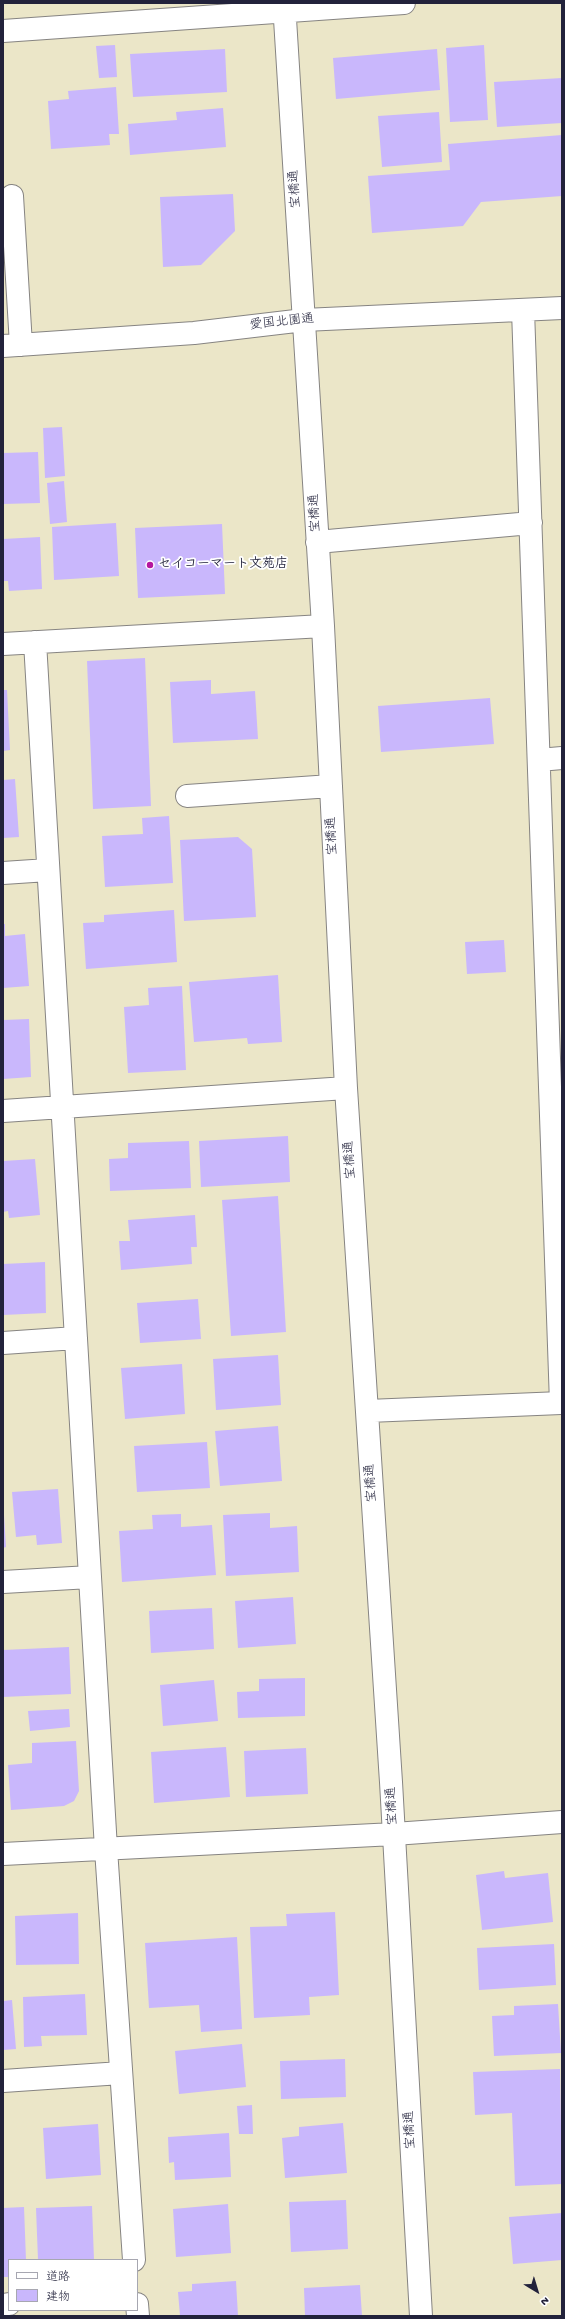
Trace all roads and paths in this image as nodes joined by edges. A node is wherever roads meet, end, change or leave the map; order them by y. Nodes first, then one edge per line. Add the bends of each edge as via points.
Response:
1 (404, 3) edge
2 (284, 7) edge
3 (3, 31) edge
4 (12, 196) dead end
5 (562, 308) edge
6 (523, 310) junction
7 (304, 320) junction
8 (12, 346) edge
9 (531, 523) junction
10 (318, 542) junction
11 (323, 626) junction
12 (35, 642) junction
13 (3, 644) edge
14 (562, 758) edge
15 (539, 760) junction
16 (331, 786) junction
17 (187, 796) dead end
18 (48, 870) junction
19 (3, 873) edge
20 (346, 1088) junction
21 (62, 1107) junction
22 (3, 1111) edge
23 (557, 1146) edge
24 (76, 1338) junction
25 (3, 1343) edge
26 (368, 1411) junction
27 (562, 1412) edge
28 (90, 1577) junction
29 (3, 1582) edge
30 (562, 1822) edge
31 (394, 1834) junction
32 (106, 1849) junction
33 (3, 1854) edge
34 (121, 2073) junction
35 (3, 2081) edge
36 (134, 2259) edge
37 (421, 2316) edge

1 - 2 street
2 - 3 street
2 - 7 street, 宝橋通
4 - 8 street
5 - 6 street, 愛国北園通
6 - 7 street, 愛国北園通
6 - 9 street
7 - 8 street, 愛国北園通 via 194,333
7 - 10 street, 宝橋通
9 - 10 street
9 - 15 street
10 - 11 street, 宝橋通
11 - 12 street
11 - 16 street, 宝橋通
12 - 13 street
12 - 18 street
14 - 15 street
15 - 23 street
16 - 17 street
16 - 20 street, 宝橋通
18 - 19 street
18 - 21 street
20 - 21 street
20 - 26 street, 宝橋通
21 - 22 street
21 - 24 street
23 - 27 street
24 - 25 street
24 - 28 street
26 - 27 street
26 - 31 street, 宝橋通
28 - 29 street
28 - 32 street
30 - 31 street
31 - 32 street
31 - 37 street, 宝橋通
32 - 33 street
32 - 34 street
34 - 35 street
34 - 36 street

